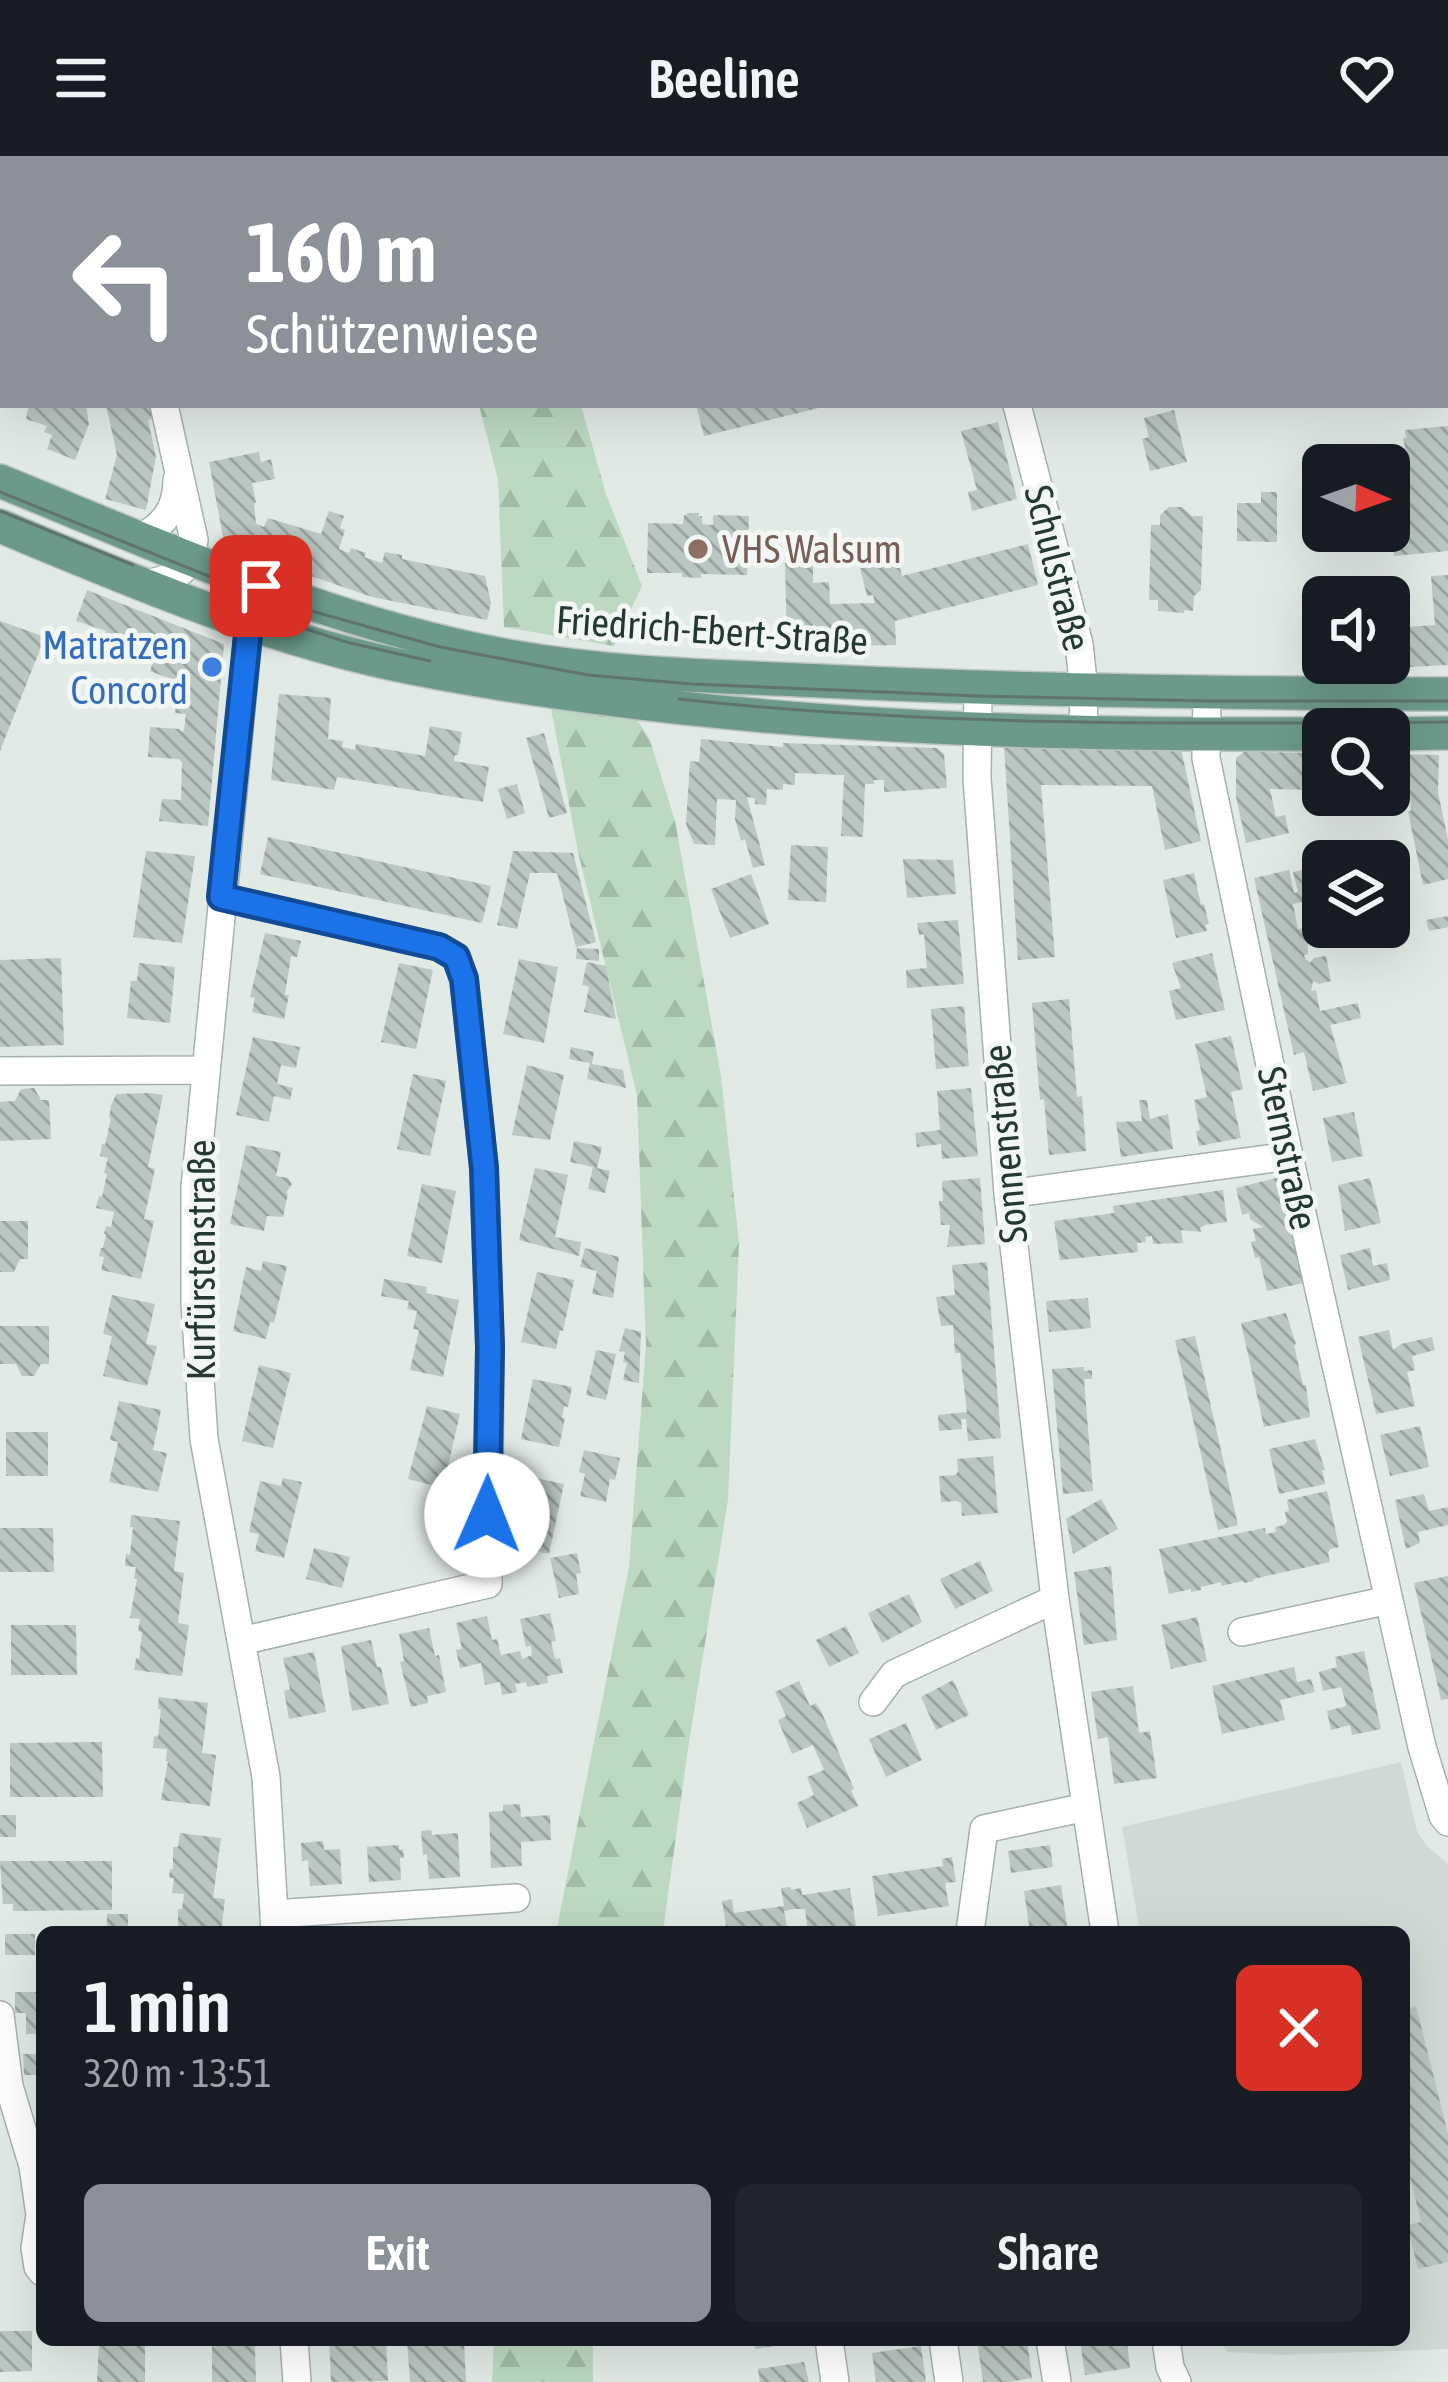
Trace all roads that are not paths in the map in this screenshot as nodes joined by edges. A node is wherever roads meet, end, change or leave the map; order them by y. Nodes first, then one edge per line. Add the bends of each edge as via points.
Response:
1 (165, 408) edge
2 (1018, 408) edge
3 (176, 464) junction
4 (0, 482) edge
5 (0, 526) edge
6 (141, 538) junction
7 (192, 558) junction
8 (147, 584) junction
9 (261, 586) junction
10 (249, 625) junction
11 (978, 688) junction
12 (1084, 690) junction
13 (1207, 693) junction
14 (1448, 694) edge
15 (977, 730) junction
16 (1083, 733) junction
17 (1448, 733) edge
18 (1206, 734) junction
19 (1302, 734) edge
20 (1410, 734) edge
21 (221, 897) junction
22 (204, 1070) junction
23 (0, 1071) edge
24 (1289, 1156) junction
25 (1008, 1194) junction
26 (1054, 1599) junction
27 (1389, 1600) junction
28 (1242, 1632) dead end
29 (241, 1641) junction
30 (873, 1702) dead end
31 (1086, 1807) junction
32 (1448, 1822) edge
33 (516, 1898) dead end
34 (274, 1923) edge
35 (971, 1926) edge
36 (1104, 1926) edge
37 (0, 2015) edge
38 (36, 2187) edge
39 (294, 2346) edge
40 (830, 2346) edge
41 (944, 2346) edge
42 (1051, 2346) edge
43 (1167, 2346) edge
44 (297, 2382) edge
45 (835, 2382) edge
46 (950, 2382) edge
47 (1057, 2382) edge
48 (1177, 2382) edge

1 - 3 street
2 - 12 street, Schulstraße
3 - 6 street via 169,515
3 - 7 street
4 - 6 main road, Friedrich-Ebert-Straße
5 - 8 main road, Friedrich-Ebert-Straße
6 - 7 main road, Friedrich-Ebert-Straße
7 - 8 street via 177,575
7 - 9 main road, Friedrich-Ebert-Straße
8 - 10 main road, Friedrich-Ebert-Straße
9 - 10 street, Kurfürstenstraße
9 - 11 main road, Friedrich-Ebert-Straße via 408,633 616,672
10 - 15 main road, Friedrich-Ebert-Straße via 507,686 815,722
10 - 21 street, Kurfürstenstraße
11 - 12 main road, Friedrich-Ebert-Straße
11 - 15 street, Sonnenstraße
12 - 13 main road, Friedrich-Ebert-Straße
12 - 16 street, Schulstraße
13 - 14 main road, Friedrich-Ebert-Straße
13 - 18 street, Sternstraße
15 - 16 main road, Friedrich-Ebert-Straße
15 - 25 street, Sonnenstraße
16 - 18 main road, Friedrich-Ebert-Straße
17 - 20 main road
18 - 19 main road, Friedrich-Ebert-Straße
18 - 24 street, Sternstraße
21 - 22 street, Kurfürstenstraße
21 - 29 street via 456,957 485,1191 490,1347 488,1584
22 - 23 street
22 - 29 street, Kurfürstenstraße via 195,1303 204,1438
24 - 25 street
24 - 27 street, Sternstraße
25 - 26 street, Sonnenstraße
26 - 30 street via 894,1675
26 - 31 street, Sonnenstraße
27 - 28 street
27 - 32 street, Sternstraße
29 - 34 street, Kurfürstenstraße via 266,1777
31 - 35 street via 984,1828
31 - 36 street, Sonnenstraße
33 - 34 street
37 - 38 street
39 - 44 street
40 - 45 street
41 - 46 street
42 - 47 street
43 - 48 street

